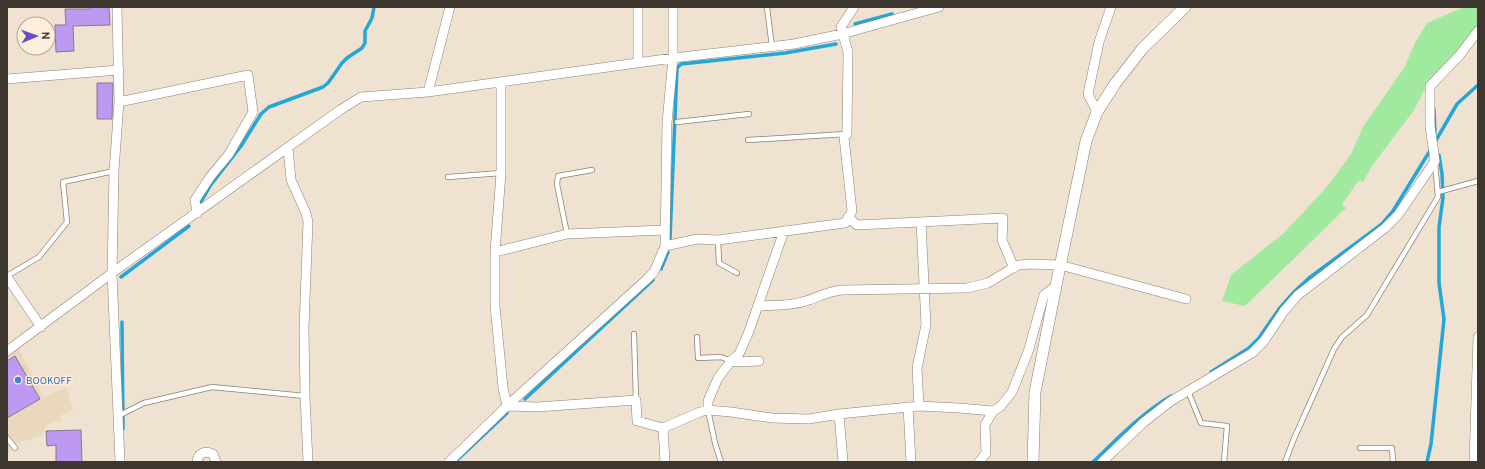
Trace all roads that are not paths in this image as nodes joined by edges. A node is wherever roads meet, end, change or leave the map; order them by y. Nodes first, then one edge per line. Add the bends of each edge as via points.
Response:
1 (117, 7) edge
2 (450, 7) edge
3 (638, 7) edge
4 (673, 7) edge
5 (767, 7) edge
6 (854, 7) edge
7 (939, 7) edge
8 (1111, 7) edge
9 (1185, 7) edge
10 (1478, 31) edge
11 (842, 34) junction
12 (772, 47) junction
13 (673, 58) junction
14 (638, 63) junction
15 (119, 70) junction
16 (7, 78) edge
17 (501, 82) junction
18 (428, 92) junction
19 (119, 102) junction
20 (1097, 112) junction
21 (749, 114) dead end
22 (672, 123) junction
23 (847, 134) junction
24 (748, 140) dead end
25 (288, 148) junction
26 (1435, 161) junction
27 (592, 170) dead end
28 (114, 171) junction
29 (501, 173) junction
30 (448, 177) dead end
31 (1478, 180) edge
32 (1438, 192) junction
33 (197, 213) junction
34 (848, 217) junction
35 (921, 222) junction
36 (665, 230) junction
37 (784, 231) junction
38 (567, 234) junction
39 (718, 240) junction
40 (664, 246) junction
41 (495, 252) junction
42 (1060, 265) junction
43 (1014, 268) junction
44 (112, 273) junction
45 (737, 273) dead end
46 (7, 276) edge
47 (1056, 286) junction
48 (923, 288) junction
49 (1186, 299) dead end
50 (758, 306) junction
51 (41, 327) junction
52 (634, 334) dead end
53 (1478, 337) edge
54 (697, 338) dead end
55 (7, 351) edge
56 (731, 361) junction
57 (759, 362) dead end
58 (1188, 391) junction
59 (305, 396) junction
60 (636, 400) junction
61 (507, 406) junction
62 (919, 406) junction
63 (908, 407) junction
64 (708, 410) junction
65 (993, 411) junction
66 (839, 414) junction
67 (120, 415) junction
68 (663, 428) junction
69 (7, 438) edge
70 (15, 448) dead end
71 (1360, 448) dead end
72 (1475, 457) edge
73 (120, 462) edge
74 (197, 462) edge
75 (216, 462) edge
76 (308, 462) edge
77 (449, 462) edge
78 (665, 462) edge
79 (721, 462) edge
80 (843, 462) edge
81 (911, 462) edge
82 (979, 462) edge
83 (1032, 462) edge
84 (1102, 462) edge
85 (1224, 462) edge
86 (1286, 462) edge
87 (1393, 462) edge

1 - 15 street
2 - 18 street
3 - 14 street
4 - 13 street
5 - 12 lane
6 - 11 street via 841,27
7 - 11 street
8 - 20 street via 1099,42 1088,94
9 - 20 street via 1142,49
10 - 26 street via 1459,56 1430,86 1430,126
11 - 12 street
11 - 23 street via 848,52
12 - 13 street
13 - 14 street
13 - 22 street
14 - 17 street
15 - 16 street
15 - 19 street
17 - 18 street
17 - 29 street
18 - 25 street via 362,97
19 - 28 street
19 - 33 street via 248,76 253,112 229,154 195,200
20 - 42 street via 1086,141
21 - 22 lane
22 - 36 street
23 - 24 lane
23 - 34 street via 844,137 852,211
25 - 33 street
25 - 59 street via 291,180 308,222 304,328
26 - 32 lane
26 - 58 street via 1398,215 1385,228 1298,295 1252,353
27 - 38 lane via 558,176 557,184
28 - 44 street
28 - 46 lane via 63,182 67,222 39,257
29 - 30 lane
29 - 41 street
31 - 32 lane
32 - 86 lane via 1438,198 1367,315 1342,337 1334,349
33 - 44 street
34 - 35 street via 857,225
34 - 37 street via 845,223
35 - 43 street via 1003,218 1002,240
35 - 48 street
36 - 38 street
36 - 40 street
37 - 39 street
37 - 50 street
38 - 41 street
39 - 40 street via 697,239
39 - 45 lane via 719,263
40 - 61 street via 654,272
41 - 61 street via 495,306
42 - 43 street via 1030,264
42 - 47 street
42 - 49 street
43 - 48 street via 980,286
44 - 51 street
44 - 67 street
46 - 51 street
47 - 65 street via 1044,295 1028,352 1012,392 1000,407
47 - 83 street via 1036,392
48 - 50 street via 831,291 793,304
48 - 62 street via 926,325 917,368
50 - 56 street via 748,334 738,354
51 - 55 street
52 - 60 lane
53 - 72 street
54 - 56 lane via 698,358 721,358
56 - 57 street
56 - 64 street via 718,378 708,401
58 - 84 street via 1144,422
58 - 85 lane via 1201,423 1227,426
59 - 67 lane via 212,387 144,403
59 - 76 street
60 - 61 street via 537,407
60 - 68 street via 637,421
61 - 77 street
62 - 63 street
62 - 65 street
63 - 66 street
63 - 81 street
64 - 66 street via 772,418 809,419
64 - 68 street
64 - 79 lane
65 - 82 street via 985,425 986,453
66 - 80 street
67 - 73 street
68 - 78 street
69 - 70 lane
71 - 87 lane via 1392,448
74 - 75 street via 204,452 213,454

